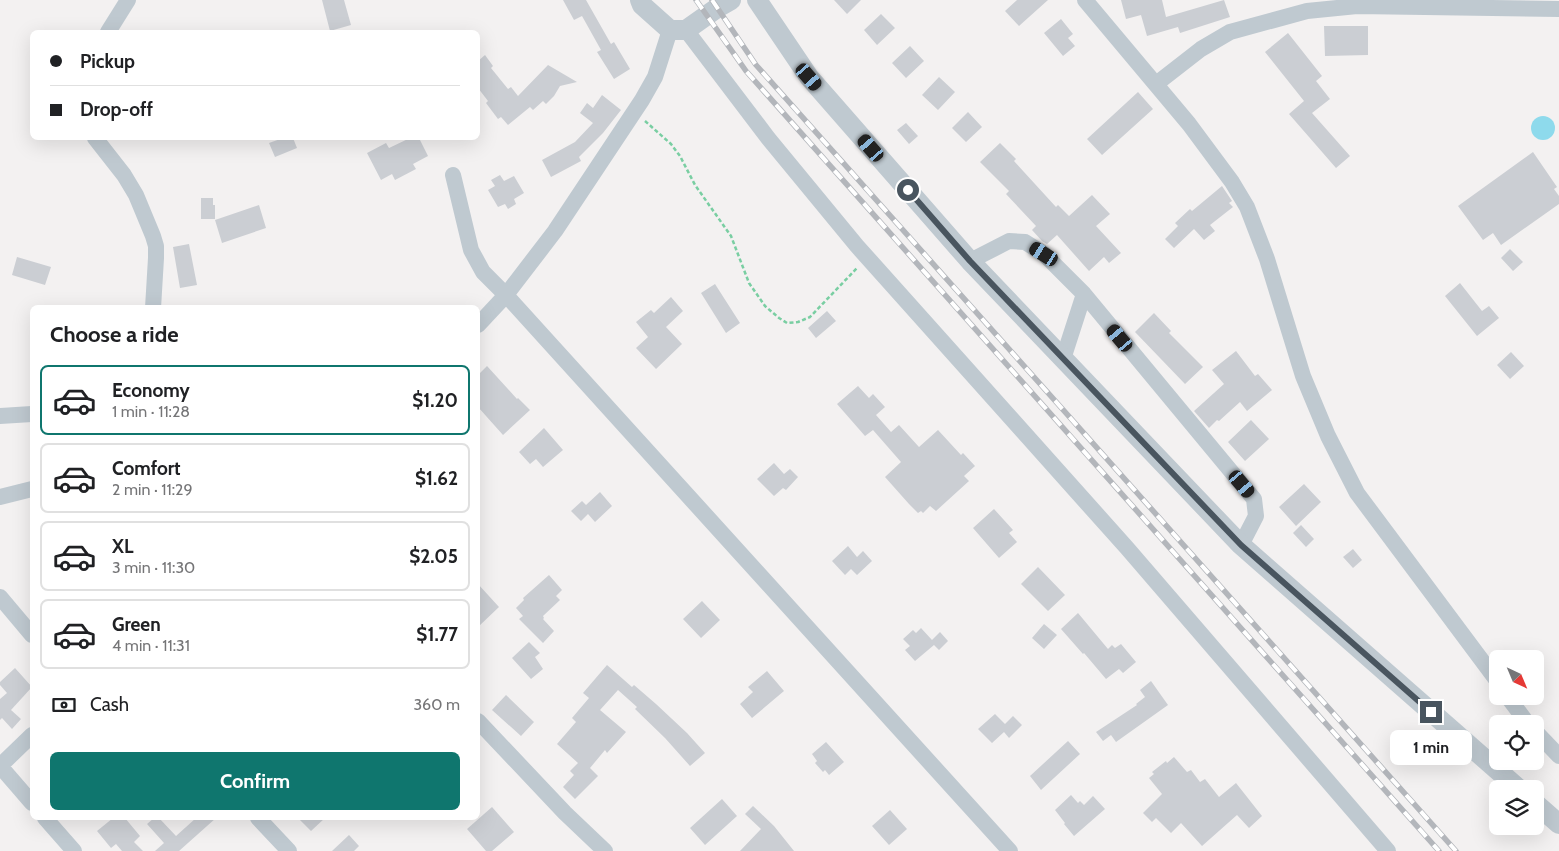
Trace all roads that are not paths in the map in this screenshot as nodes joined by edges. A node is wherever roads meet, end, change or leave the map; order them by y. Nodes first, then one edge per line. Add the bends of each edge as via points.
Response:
1 (128, 0) edge
2 (640, 0) edge
3 (731, 0) edge
4 (757, 0) edge
5 (1085, 0) edge
6 (1559, 10) edge
7 (109, 30) edge
8 (678, 30) junction
9 (1156, 84) junction
10 (97, 140) edge
11 (453, 175) dead end
12 (970, 261) junction
13 (1084, 294) junction
14 (506, 295) junction
15 (153, 305) edge
16 (480, 323) edge
17 (1064, 359) junction
18 (30, 414) edge
19 (0, 416) edge
20 (30, 489) edge
21 (0, 497) edge
22 (1241, 545) junction
23 (0, 597) edge
24 (30, 633) edge
25 (1489, 670) edge
26 (480, 723) edge
27 (30, 737) edge
28 (1544, 740) edge
29 (1559, 756) edge
30 (0, 766) edge
31 (1509, 780) edge
32 (30, 801) edge
33 (1544, 811) edge
34 (47, 820) edge
35 (260, 820) edge
36 (1559, 824) edge
37 (74, 851) edge
38 (289, 851) edge
39 (605, 851) edge
40 (1010, 851) edge
41 (1388, 851) edge

1 - 7 street
2 - 8 street via 642,5
3 - 8 street
4 - 12 street via 809,77
5 - 9 street
6 - 9 street via 1357,6 1307,10 1230,32 1200,49
8 - 14 street via 634,112 555,232
8 - 41 street via 867,257 1127,548
9 - 25 street via 1232,182 1247,207 1268,259 1303,376 1357,493
10 - 15 street via 136,194 153,236 156,246
11 - 14 street via 471,250 483,272
12 - 13 street via 1009,241 1025,242 1044,254
12 - 17 street
13 - 17 street
13 - 22 street via 1254,499 1256,516
14 - 16 street
14 - 40 street
17 - 22 street
18 - 19 street
20 - 21 street
22 - 31 street
23 - 24 street
26 - 39 street
27 - 30 street
28 - 29 street
30 - 32 street
33 - 36 street
34 - 37 street
35 - 38 street

